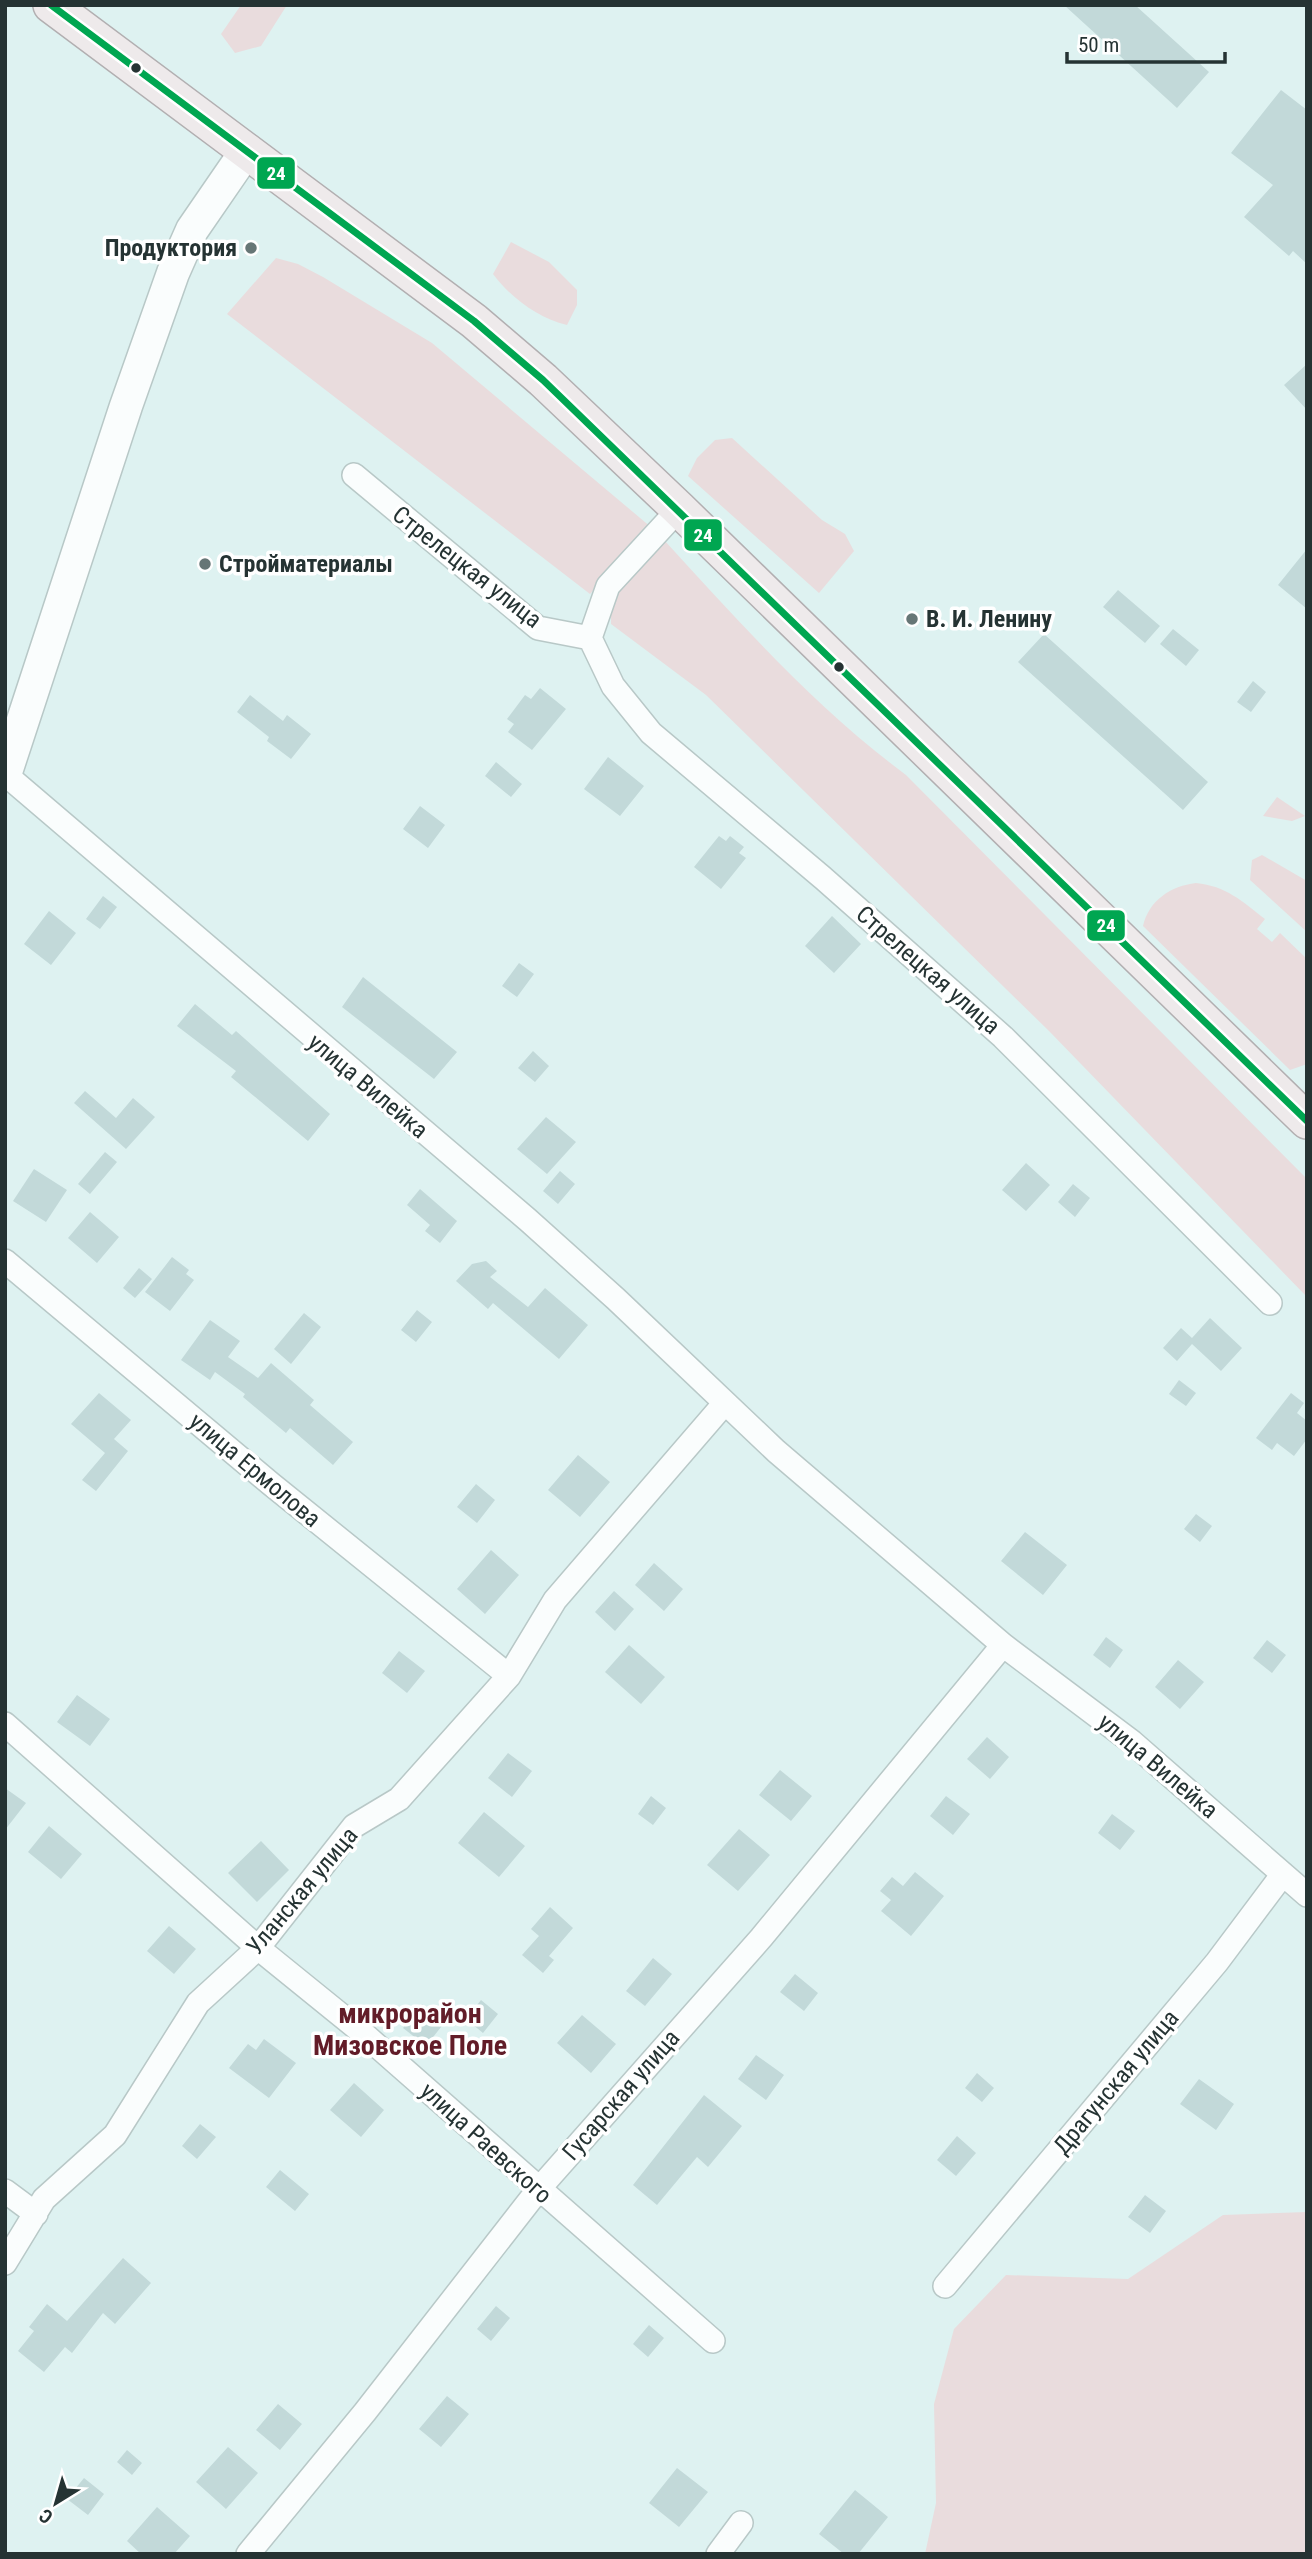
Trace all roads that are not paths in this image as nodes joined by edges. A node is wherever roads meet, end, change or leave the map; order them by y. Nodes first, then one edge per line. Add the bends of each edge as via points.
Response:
1 (51, 5) edge
2 (247, 150) junction
3 (354, 475) dead end
4 (679, 509) junction
5 (590, 638) junction
6 (5, 774) edge
7 (1307, 1121) edge
8 (5, 1261) edge
9 (1270, 1303) dead end
10 (724, 1404) junction
11 (1003, 1645) junction
12 (509, 1676) junction
13 (5, 1724) edge
14 (1283, 1874) junction
15 (1307, 1895) edge
16 (258, 1948) junction
17 (538, 2190) junction
18 (5, 2191) edge
19 (36, 2214) junction
20 (5, 2263) edge
21 (945, 2286) dead end
22 (713, 2341) dead end
23 (741, 2523) dead end
24 (248, 2554) edge
25 (718, 2554) edge

1 - 2 main road
2 - 4 main road via 504,346
2 - 6 street via 192,230 173,273
3 - 5 street, Стрелецкая улица via 538,628
4 - 5 street via 608,586
4 - 7 main road
5 - 9 street, Стрелецкая улица via 613,686 651,733 1003,1037
6 - 10 street, улица Вилейка via 528,1220
8 - 12 street, улица Ермолова
10 - 11 street, улица Вилейка
10 - 12 street, Уланская улица via 555,1600
11 - 14 street, улица Вилейка via 1132,1742
11 - 17 street, Гусарская улица via 761,1938
12 - 16 street, Уланская улица via 399,1799 354,1826
13 - 16 street, улица Раевского
14 - 15 street, улица Вилейка
14 - 21 street, Драгунская улица via 1217,1962
16 - 17 street, улица Раевского via 358,2029
16 - 19 street, Уланская улица via 198,2003 115,2135 44,2199
17 - 22 street, улица Раевского
17 - 24 street, Гусарская улица via 365,2413
18 - 19 street
19 - 20 street, Уланская улица
23 - 25 street

